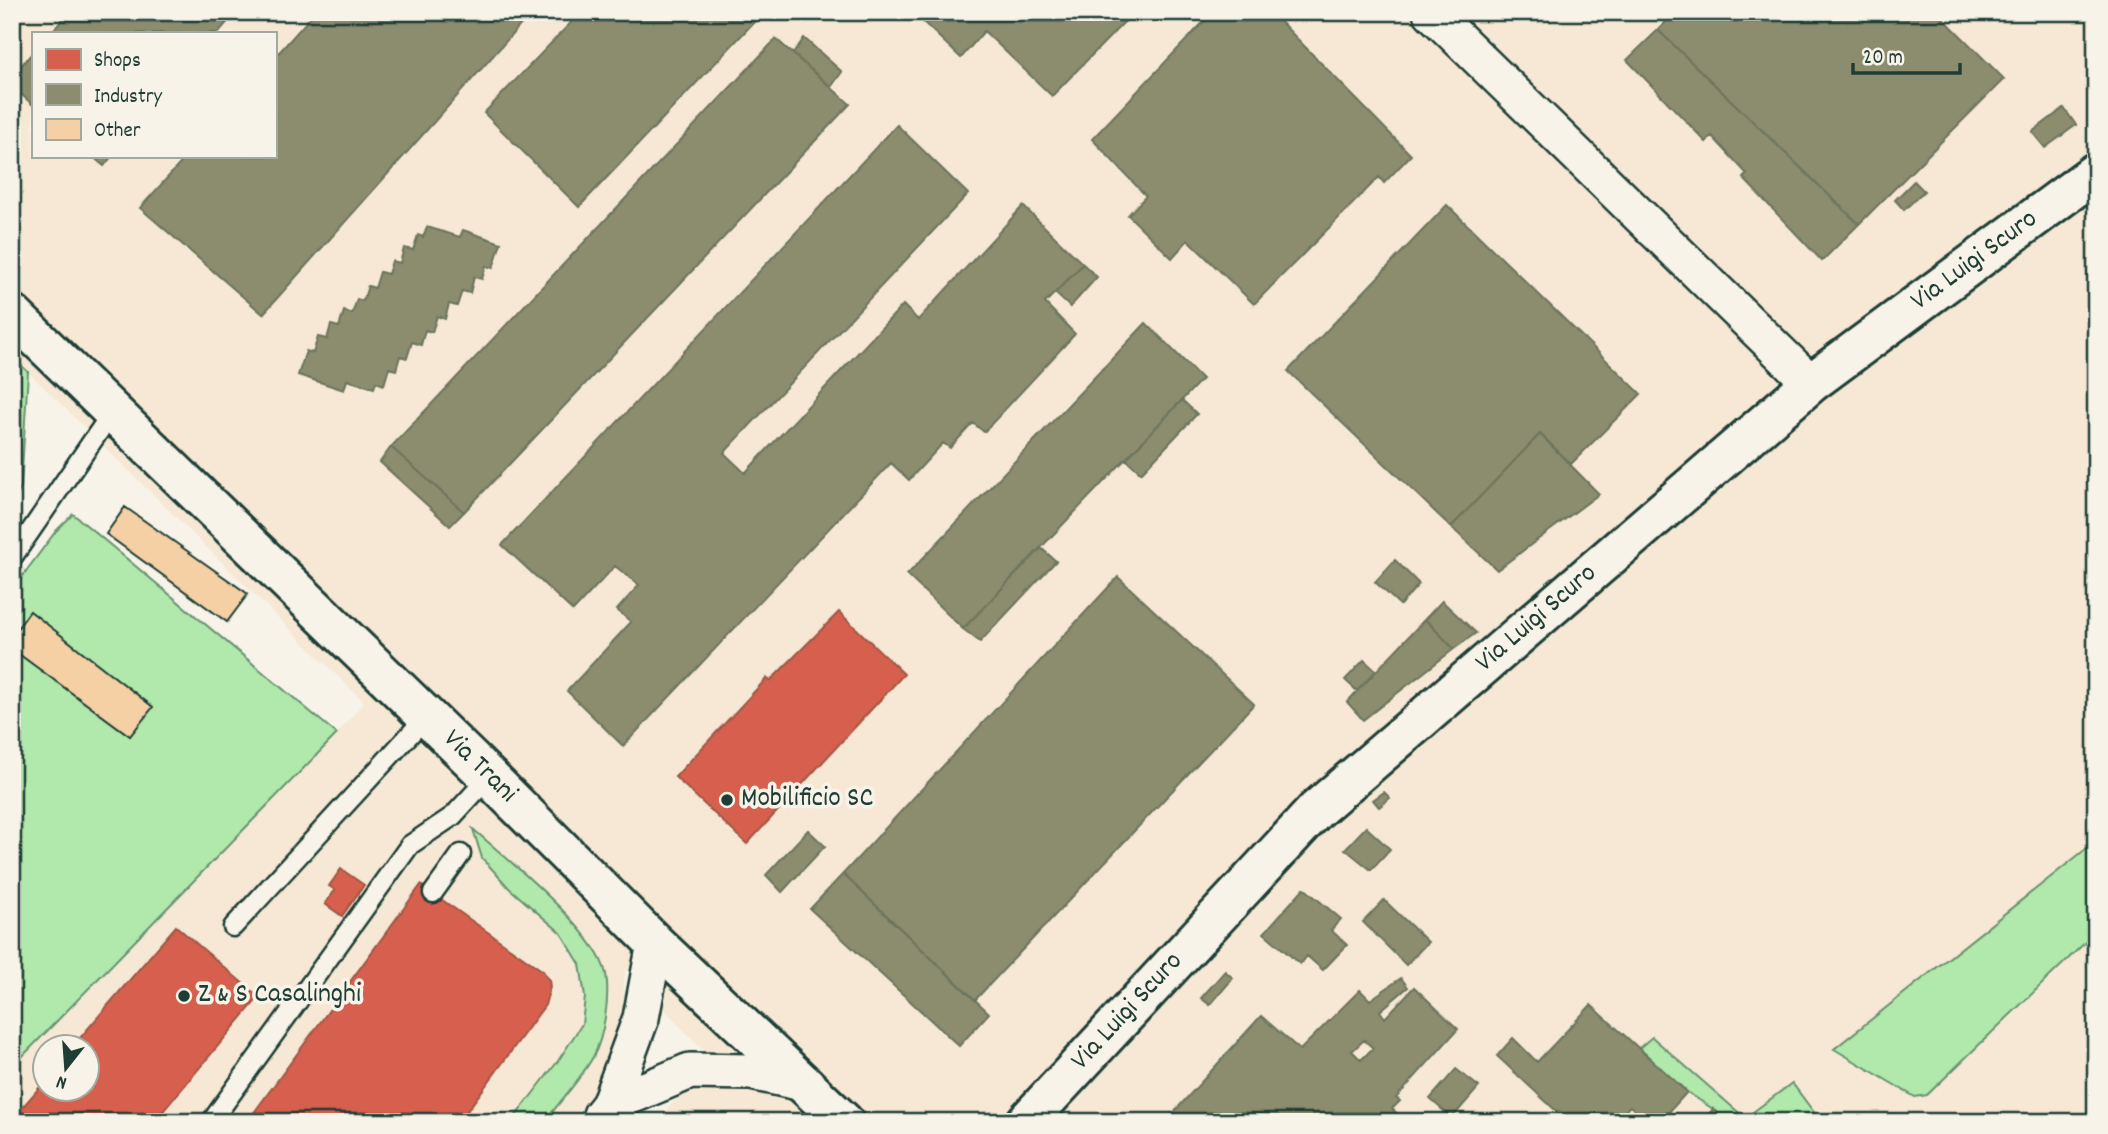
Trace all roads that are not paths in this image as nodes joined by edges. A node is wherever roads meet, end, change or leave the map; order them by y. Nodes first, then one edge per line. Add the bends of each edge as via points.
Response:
1 (1431, 12) edge
2 (2096, 172) edge
3 (12, 314) edge
4 (1811, 383) junction
5 (113, 411) junction
6 (12, 558) edge
7 (426, 717) junction
8 (489, 777) junction
9 (461, 854) dead end
10 (433, 893) dead end
11 (233, 927) dead end
12 (655, 943) junction
13 (807, 1084) junction
14 (603, 1113) edge
15 (211, 1122) edge
16 (844, 1122) edge
17 (1026, 1122) edge

1 - 4 street
2 - 4 main road, Via Luigi Scuro
3 - 5 main road, Via Trani
4 - 17 main road, Via Luigi Scuro via 1316,810
5 - 6 lane
5 - 7 main road, Via Trani
7 - 8 main road, Via Trani
7 - 11 lane
8 - 12 main road, Via Trani
8 - 15 lane via 453,816 410,845
9 - 10 lane
12 - 13 main road, Via Trani
12 - 14 street via 641,1018
13 - 14 street via 751,1072 690,1072
13 - 16 main road, Via Trani

